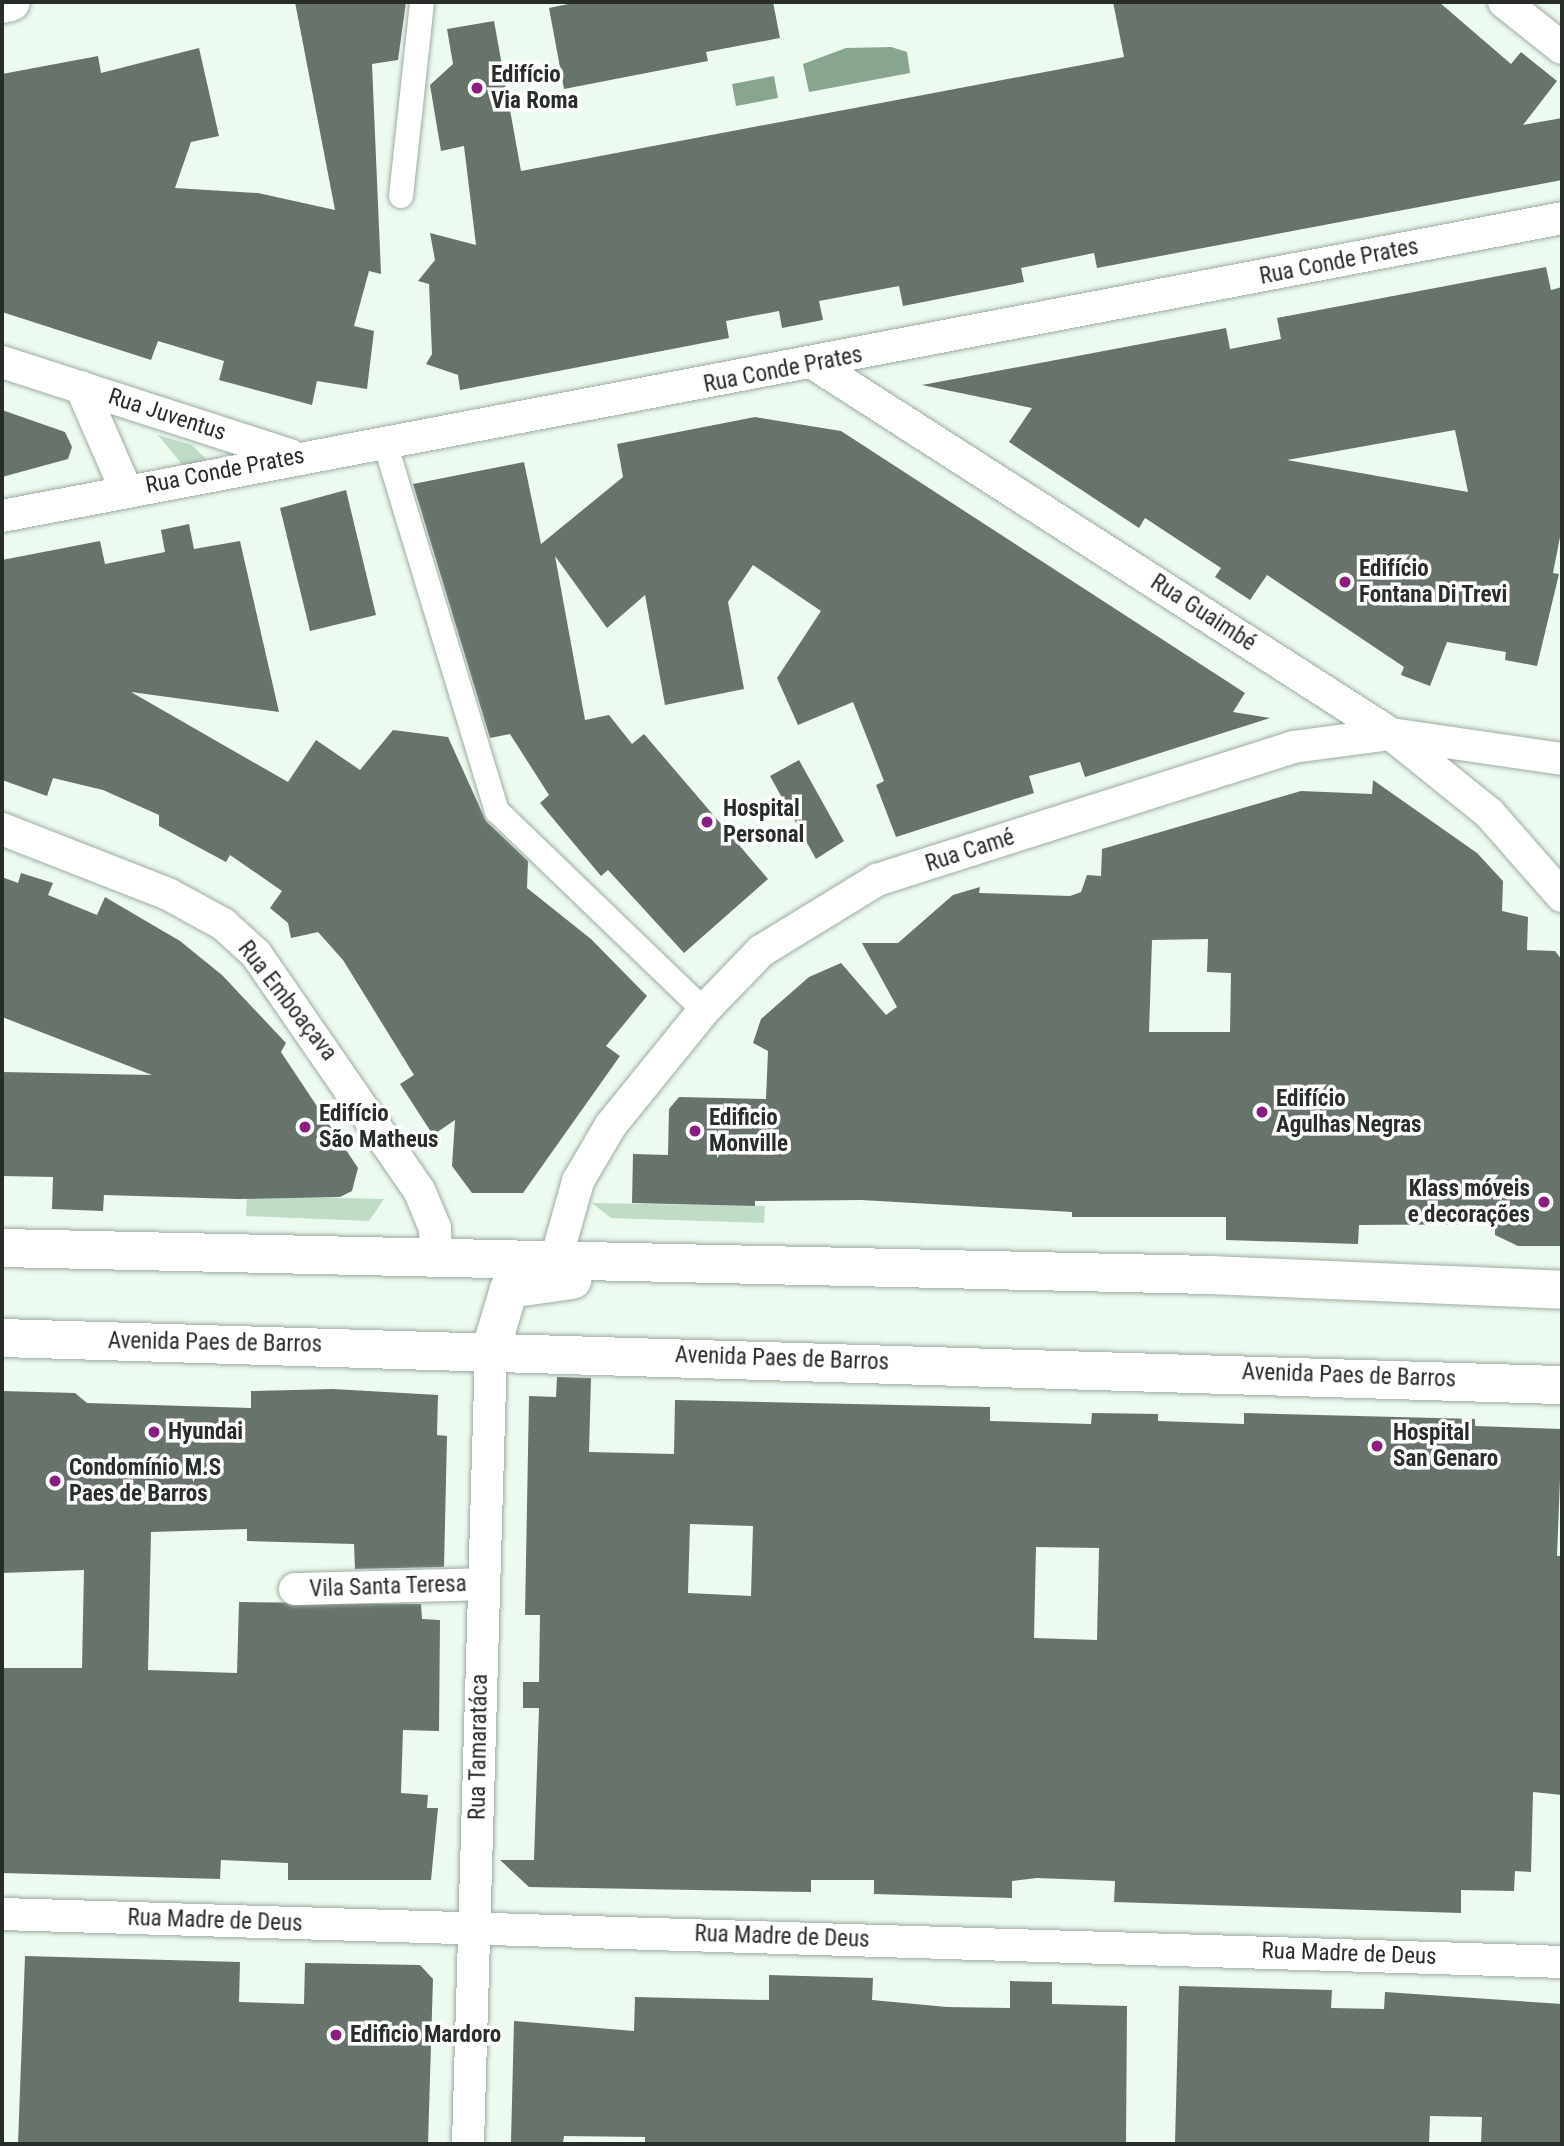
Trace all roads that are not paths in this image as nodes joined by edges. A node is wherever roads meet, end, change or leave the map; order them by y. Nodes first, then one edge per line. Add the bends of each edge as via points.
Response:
1 (11, 2) edge
2 (422, 2) edge
3 (1504, 2) edge
4 (2, 4) edge
5 (1562, 48) edge
6 (401, 196) dead end
7 (1562, 218) edge
8 (2, 362) edge
9 (816, 365) junction
10 (81, 387) junction
11 (385, 443) junction
12 (292, 456) junction
13 (126, 490) junction
14 (2, 516) edge
15 (1391, 734) junction
16 (1562, 759) edge
17 (2, 829) edge
18 (1562, 896) edge
19 (704, 1010) junction
20 (2, 1248) edge
21 (436, 1255) junction
22 (556, 1259) junction
23 (809, 1270) junction
24 (1562, 1290) edge
25 (2, 1338) edge
26 (491, 1349) junction
27 (1562, 1385) edge
28 (482, 1584) junction
29 (295, 1589) dead end
30 (2, 1914) edge
31 (476, 1929) junction
32 (1562, 1962) edge
33 (468, 2144) edge

1 - 4 main road
2 - 6 street
3 - 5 street
7 - 9 street, Rua Conde Prates
8 - 10 street, Rua Juventus
9 - 11 street, Rua Conde Prates
9 - 15 street, Rua Guaimbé
10 - 12 street, Rua Juventus
10 - 13 street, Rua Juventus
11 - 12 street, Rua Conde Prates
11 - 19 street via 497,811
12 - 13 street, Rua Conde Prates
13 - 14 street, Rua Conde Prates
15 - 16 street, Rua Camé
15 - 18 street, Rua Guaimbé via 1489,813
15 - 19 street, Rua Camé via 1282,751 877,880 761,951
17 - 21 street, Rua Emboaçava via 168,894 223,924 256,954 419,1190 436,1228
19 - 22 street, Rua Camé via 611,1125 578,1181
20 - 21 main road
21 - 22 main road
22 - 23 main road
23 - 24 main road via 1211,1275
23 - 26 main road via 759,1287 530,1282 509,1289 500,1301
25 - 26 main road, Avenida Paes de Barros
26 - 27 main road, Avenida Paes de Barros
26 - 28 street, Rua Tamaratáca
28 - 29 street, Vila Santa Teresa
28 - 31 street, Rua Tamaratáca
30 - 31 street, Rua Madre de Deus
31 - 32 street, Rua Madre de Deus
31 - 33 street, Rua Tamaratáca

